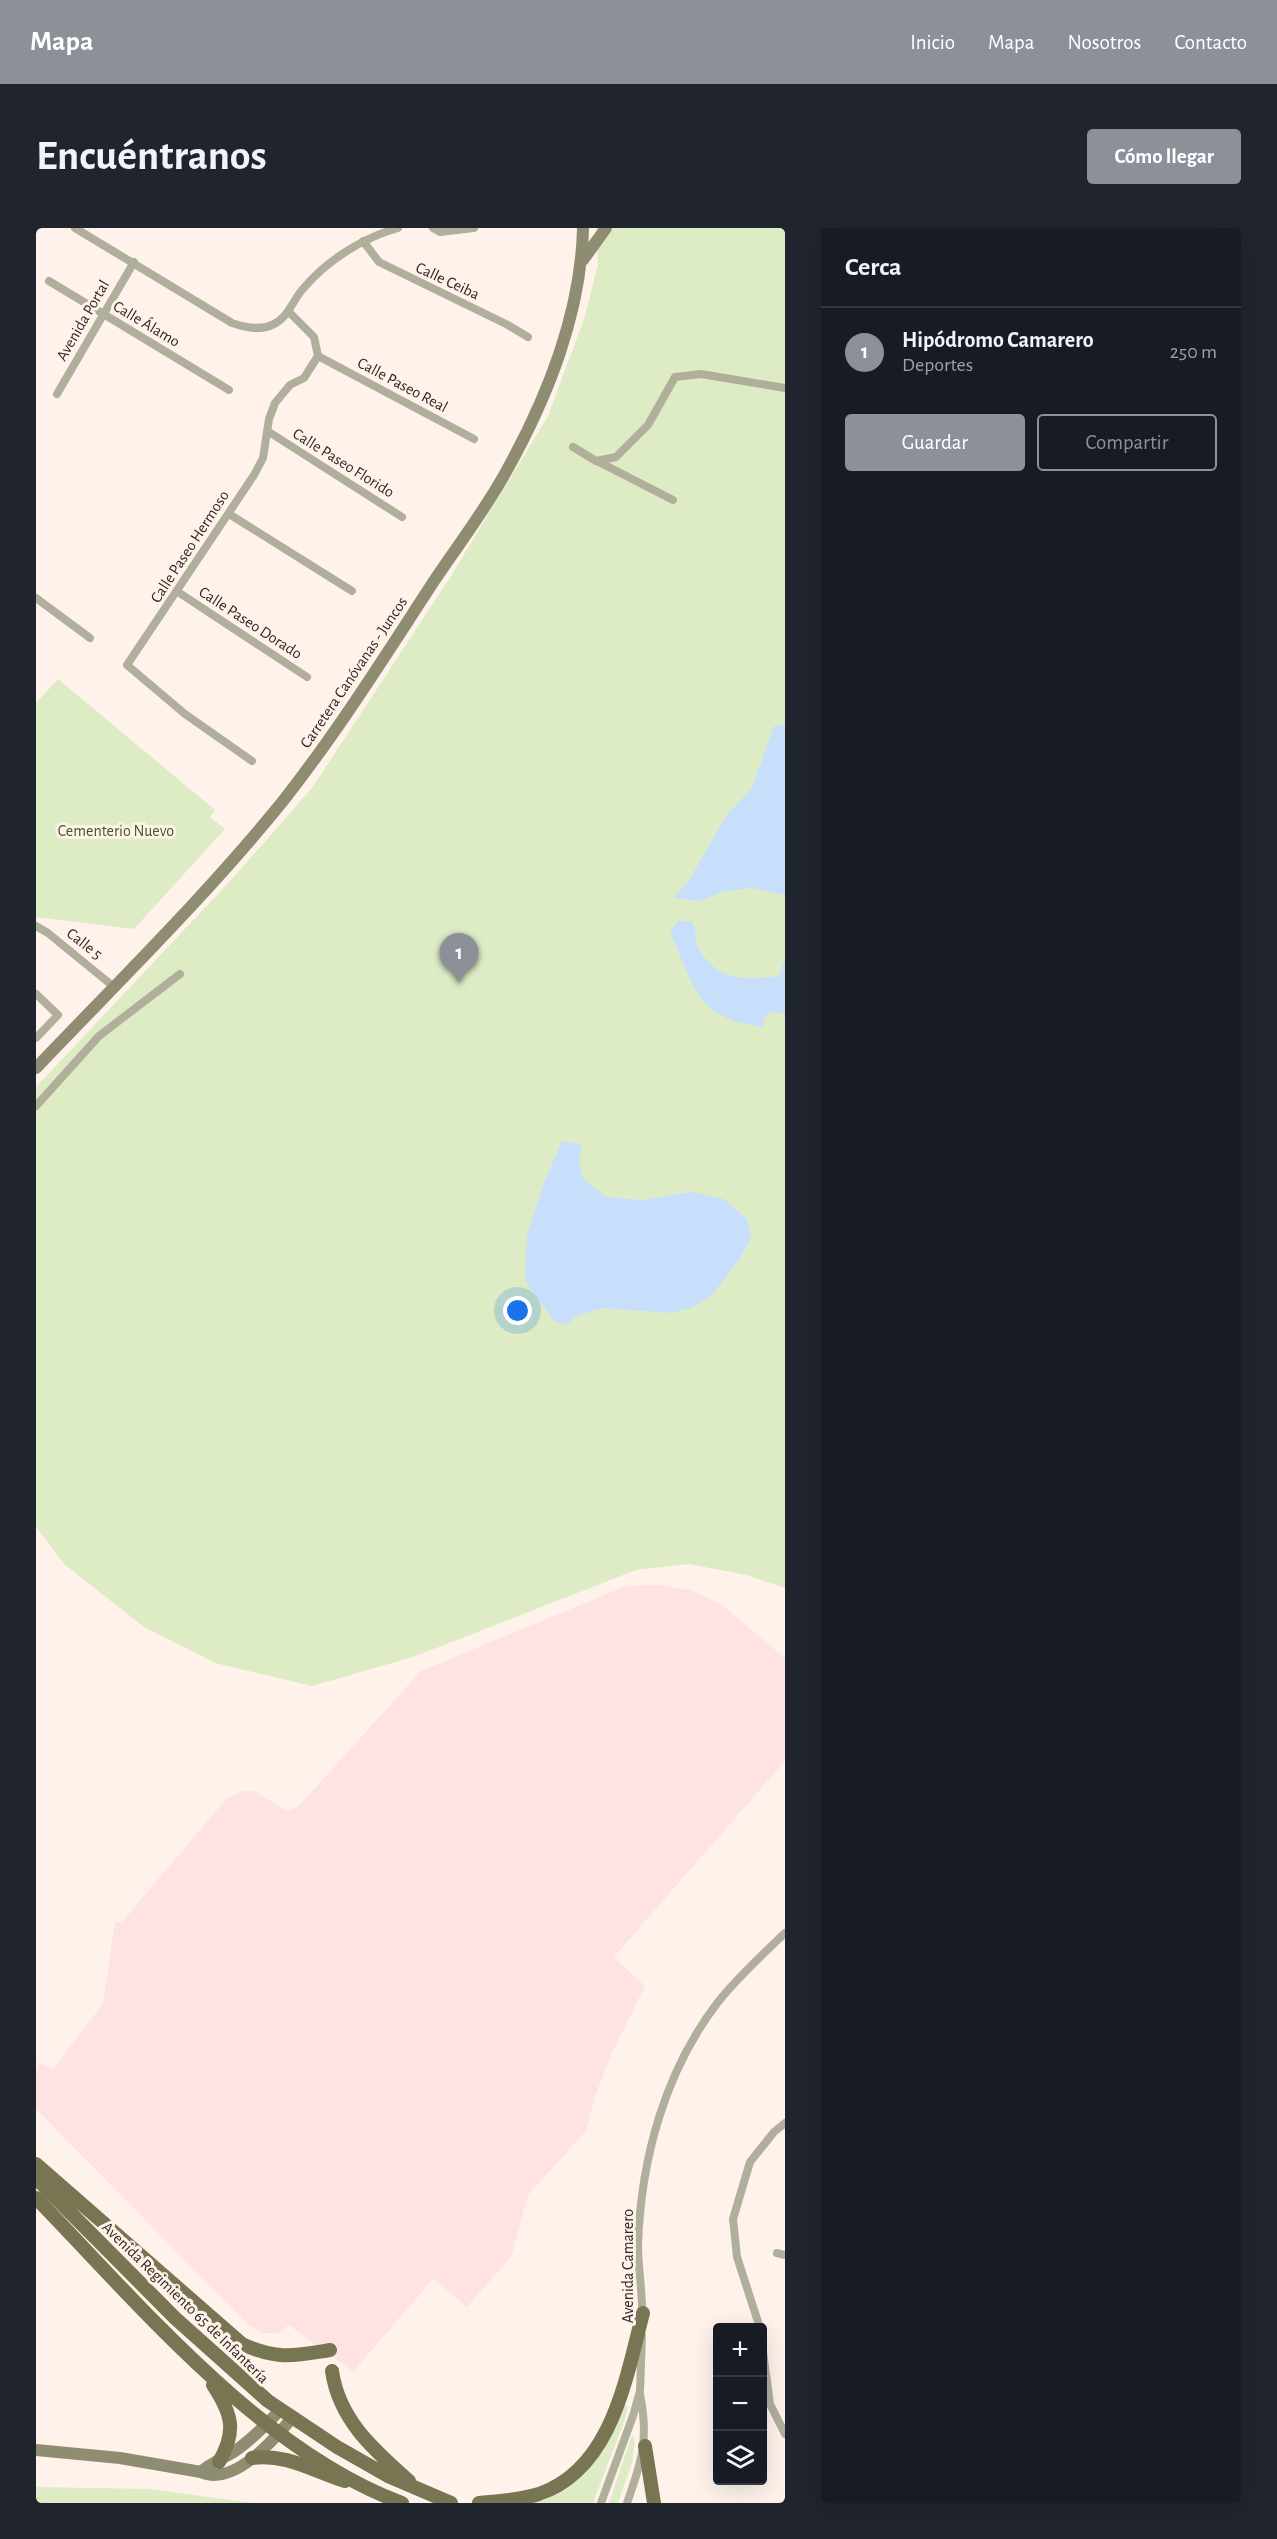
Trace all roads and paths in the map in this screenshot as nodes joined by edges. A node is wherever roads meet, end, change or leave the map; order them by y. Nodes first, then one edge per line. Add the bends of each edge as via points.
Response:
1 (75, 228) edge
2 (398, 228) edge
3 (433, 228) edge
4 (474, 228) edge
5 (583, 228) edge
6 (606, 228) edge
7 (367, 235) edge
8 (582, 261) junction
9 (134, 262) junction
10 (49, 281) dead end
11 (289, 312) junction
12 (104, 314) junction
13 (528, 337) dead end
14 (318, 356) junction
15 (785, 388) edge
16 (229, 390) dead end
17 (57, 394) dead end
18 (269, 432) junction
19 (474, 439) dead end
20 (573, 447) dead end
21 (596, 461) junction
22 (673, 500) dead end
23 (229, 514) junction
24 (402, 517) dead end
25 (352, 591) dead end
26 (178, 592) junction
27 (36, 598) edge
28 (90, 638) dead end
29 (307, 677) dead end
30 (252, 761) dead end
31 (36, 926) edge
32 (180, 974) dead end
33 (114, 987) junction
34 (36, 994) edge
35 (36, 1038) edge
36 (36, 1068) edge
37 (36, 1106) edge
38 (785, 1933) edge
39 (785, 2123) edge
40 (36, 2164) edge
41 (36, 2178) edge
42 (36, 2198) edge
43 (642, 2313) junction
44 (758, 2323) edge
45 (330, 2350) dead end
46 (191, 2355) junction
47 (332, 2371) dead end
48 (766, 2377) edge
49 (640, 2391) junction
50 (280, 2410) junction
51 (292, 2418) junction
52 (267, 2424) junction
53 (279, 2433) junction
54 (785, 2433) edge
55 (645, 2446) junction
56 (36, 2450) edge
57 (252, 2458) junction
58 (219, 2462) junction
59 (201, 2472) junction
60 (417, 2489) junction
61 (375, 2491) junction
62 (402, 2503) edge
63 (451, 2503) edge
64 (479, 2503) edge
65 (601, 2503) edge
66 (627, 2503) edge
67 (654, 2503) edge

1 - 9 street
2 - 7 street
3 - 4 street via 441,232
5 - 8 main road, Carretera Canóvanas - Juncos
6 - 8 main road
7 - 11 street via 312,278
7 - 13 street, Calle Ceiba via 379,262
8 - 33 main road, Carretera Canóvanas - Juncos via 562,347 538,410 506,472 337,729 282,802
9 - 11 street via 232,323 251,328 272,325
9 - 12 street, Avenida Portal
10 - 12 street, Calle Álamo
11 - 14 street via 314,337
12 - 16 street, Calle Álamo
12 - 17 street, Avenida Portal
14 - 18 street, Calle Paseo Hermoso via 304,378 290,385 275,403
14 - 19 street, Calle Paseo Real
15 - 21 street via 701,374 675,377 648,425 616,457
18 - 23 street, Calle Paseo Hermoso via 263,458
18 - 24 street, Calle Paseo Florido
20 - 21 street
21 - 22 street
23 - 25 street
23 - 26 street, Calle Paseo Hermoso
26 - 29 street, Calle Paseo Dorado
26 - 30 street, Calle Paseo Hermoso via 127,665 185,714
27 - 28 street
31 - 33 street, Calle 5
32 - 37 street via 99,1036
33 - 36 main road, Carretera Canóvanas - Juncos
34 - 35 street via 58,1015
38 - 43 street, Avenida Camarero via 718,2003 683,2058 652,2136 643,2179 638,2246
39 - 44 street via 750,2162 733,2219 737,2257
40 - 45 main road via 242,2344 282,2357
41 - 50 main road, Avenida Regimiento 65 de Infantería via 175,2318
42 - 46 main road, Avenida Regimiento 65 de Infantería
43 - 49 street, Avenida Camarero
43 - 64 main road via 621,2400 605,2433 581,2466 539,2494
46 - 52 main road, Avenida Regimiento 65 de Infantería
46 - 58 main road via 222,2399 231,2420 231,2435
47 - 60 main road via 339,2401 353,2424 372,2448
48 - 54 street via 770,2404
49 - 55 street, Avenida Camarero
49 - 65 street, Avenida Camarero
50 - 51 main road, Avenida Regimiento 65 de Infantería
50 - 52 main road
51 - 53 main road
51 - 60 main road, Avenida Regimiento 65 de Infantería via 347,2453
52 - 53 main road, Avenida Regimiento 65 de Infantería
52 - 58 main road
53 - 57 main road
53 - 61 main road, Avenida Regimiento 65 de Infantería
55 - 66 street, Avenida Camarero
55 - 67 main road
56 - 59 main road
57 - 59 main road via 220,2476
57 - 61 main road via 285,2458
58 - 59 main road
60 - 63 main road, Avenida Regimiento 65 de Infantería
61 - 62 main road, Avenida Regimiento 65 de Infantería

